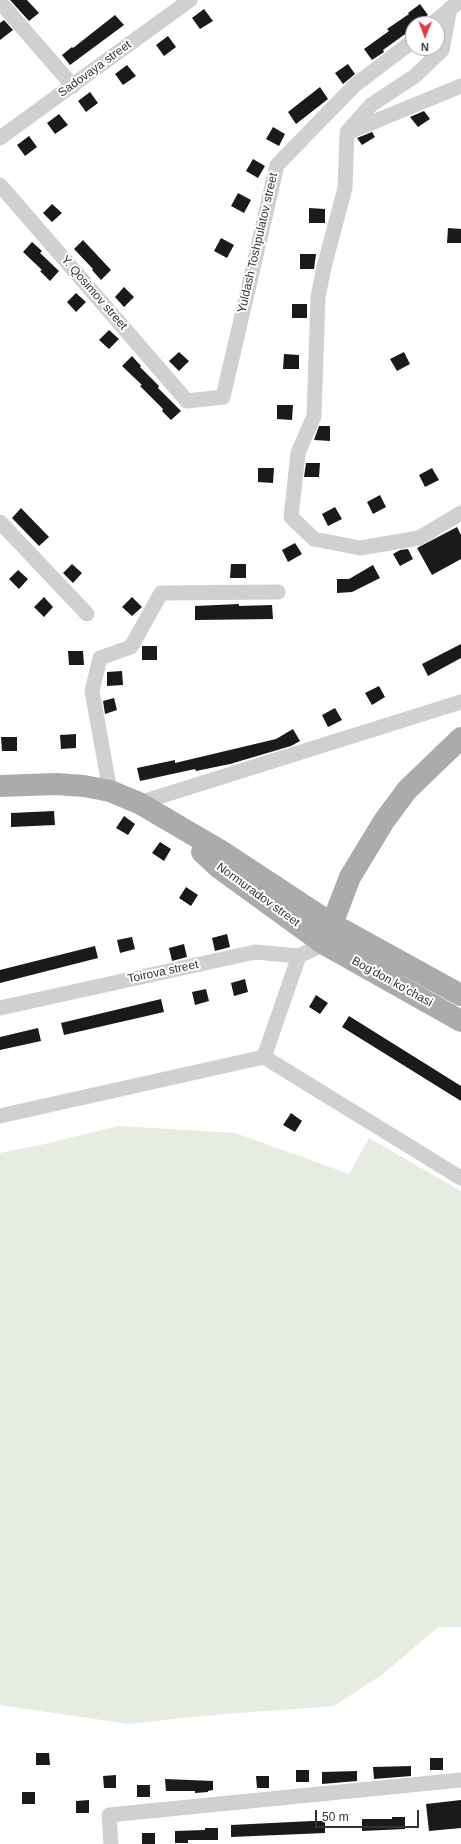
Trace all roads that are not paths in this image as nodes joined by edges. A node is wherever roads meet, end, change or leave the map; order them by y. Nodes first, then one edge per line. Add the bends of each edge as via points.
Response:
1 (190, 0) edge
2 (0, 2) edge
3 (455, 4) edge
4 (441, 16) edge
5 (405, 47) edge
6 (73, 86) junction
7 (461, 86) edge
8 (347, 132) junction
9 (0, 138) edge
10 (0, 185) edge
11 (187, 401) joint
12 (461, 513) edge
13 (0, 522) edge
14 (278, 592) dead end
15 (87, 614) dead end
16 (461, 702) edge
17 (461, 738) edge
18 (1, 784) edge
19 (110, 791) junction
20 (139, 803) junction
21 (328, 934) junction
22 (299, 956) junction
23 (461, 995) edge
24 (0, 1008) edge
25 (461, 1021) edge
26 (264, 1057) junction
27 (0, 1116) edge
28 (461, 1178) edge
29 (461, 1780) edge
30 (111, 1844) edge

1 - 6 street, Sadovaya street
2 - 6 street
3 - 4 street
3 - 8 street via 442,50 415,76 371,105
5 - 11 street, Yuldash Toshpulatov street via 355,85 276,165 223,396
6 - 9 street, Sadovaya street
7 - 8 street
8 - 12 street via 345,188 318,297 314,416 298,453 291,517 314,539 360,548 419,538
10 - 11 street, Y. Qosimov street
13 - 15 street
14 - 19 street via 161,593 131,647 100,658 92,691
16 - 20 street
17 - 21 main road via 395,804 350,877
18 - 19 main road, Normuradov street via 70,784
19 - 20 main road, Normuradov street
20 - 21 main road, Normuradov street via 180,827 218,867
21 - 22 street
21 - 23 main road, Bog'don ko'chasi
21 - 25 main road, Bog'don ko'chasi
22 - 24 street, Toirova street via 255,952
22 - 26 street
26 - 27 street
26 - 28 street
29 - 30 street via 110,1815

